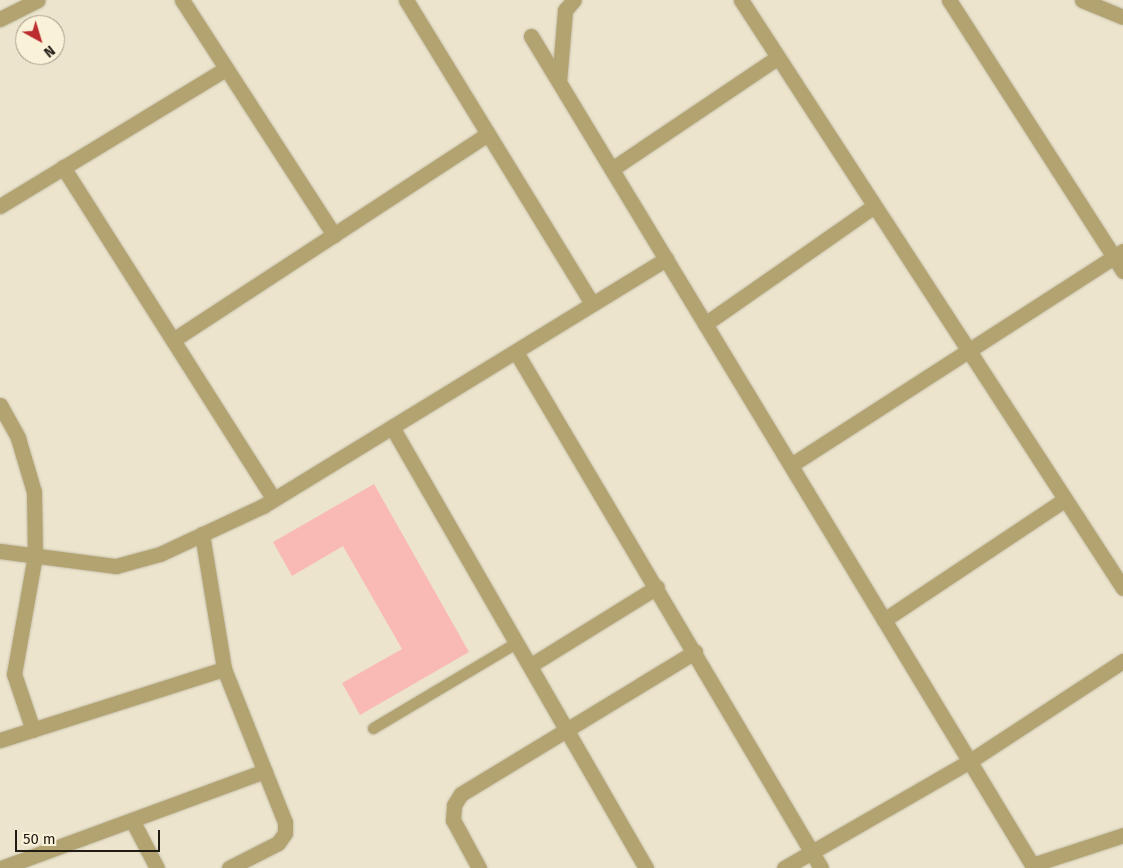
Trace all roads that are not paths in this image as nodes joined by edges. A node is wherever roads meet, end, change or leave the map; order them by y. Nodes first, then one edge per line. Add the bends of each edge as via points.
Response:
1 (38, 0) edge
2 (182, 0) edge
3 (406, 0) edge
4 (574, 0) edge
5 (740, 0) edge
6 (949, 0) edge
7 (1082, 0) edge
8 (17, 5) edge
9 (1123, 17) edge
10 (0, 19) edge
11 (531, 36) dead end
12 (778, 57) junction
13 (226, 69) junction
14 (559, 82) junction
15 (488, 134) junction
16 (63, 167) junction
17 (612, 169) junction
18 (0, 206) edge
19 (873, 207) junction
20 (334, 235) junction
21 (1118, 254) edge
22 (666, 259) junction
23 (1123, 271) edge
24 (592, 304) junction
25 (705, 324) junction
26 (173, 340) junction
27 (965, 350) junction
28 (516, 352) junction
29 (0, 405) edge
30 (392, 427) junction
31 (791, 466) junction
32 (274, 499) junction
33 (1064, 500) junction
34 (202, 534) junction
35 (0, 551) edge
36 (35, 555) junction
37 (657, 587) junction
38 (1123, 588) edge
39 (884, 620) junction
40 (517, 642) junction
41 (695, 652) junction
42 (1123, 661) edge
43 (531, 666) junction
44 (224, 669) junction
45 (373, 728) dead end
46 (566, 728) junction
47 (33, 730) junction
48 (0, 740) edge
49 (970, 762) junction
50 (265, 771) junction
51 (132, 820) junction
52 (1123, 835) edge
53 (811, 852) junction
54 (1033, 866) edge
55 (1, 868) edge
56 (157, 868) edge
57 (229, 868) edge
58 (479, 868) edge
59 (646, 868) edge
60 (784, 868) edge
61 (820, 868) edge

1 - 8 street
2 - 13 street
3 - 15 street
4 - 14 street via 565,10
5 - 12 street
6 - 21 street
7 - 9 street
8 - 10 street
11 - 14 street
12 - 17 street
12 - 19 street
13 - 16 street
13 - 20 street
14 - 17 street
15 - 20 street
15 - 24 street
16 - 18 street
16 - 26 street
17 - 22 street
19 - 25 street
19 - 27 street
20 - 26 street
21 - 23 street
21 - 27 street
22 - 24 street
22 - 25 street
24 - 28 street
25 - 31 street
26 - 32 street
27 - 31 street
27 - 33 street
28 - 30 street
28 - 37 street
29 - 36 street via 28,466 34,492
30 - 32 street
30 - 40 street
31 - 39 street
32 - 34 street
33 - 38 street
33 - 39 street
34 - 36 street via 130,565
34 - 44 street
35 - 36 street
36 - 47 street via 14,674
37 - 41 street
37 - 43 street
39 - 49 street
40 - 43 street
40 - 45 lane
41 - 46 street
41 - 53 street
42 - 49 street
43 - 46 street
44 - 47 street
44 - 50 street
46 - 58 street via 460,794 454,805 453,820
46 - 59 street
47 - 48 street
49 - 53 street
49 - 54 street
50 - 51 street
50 - 57 street via 285,833 278,843
51 - 55 street
51 - 56 street
52 - 54 street
53 - 60 street
53 - 61 street

